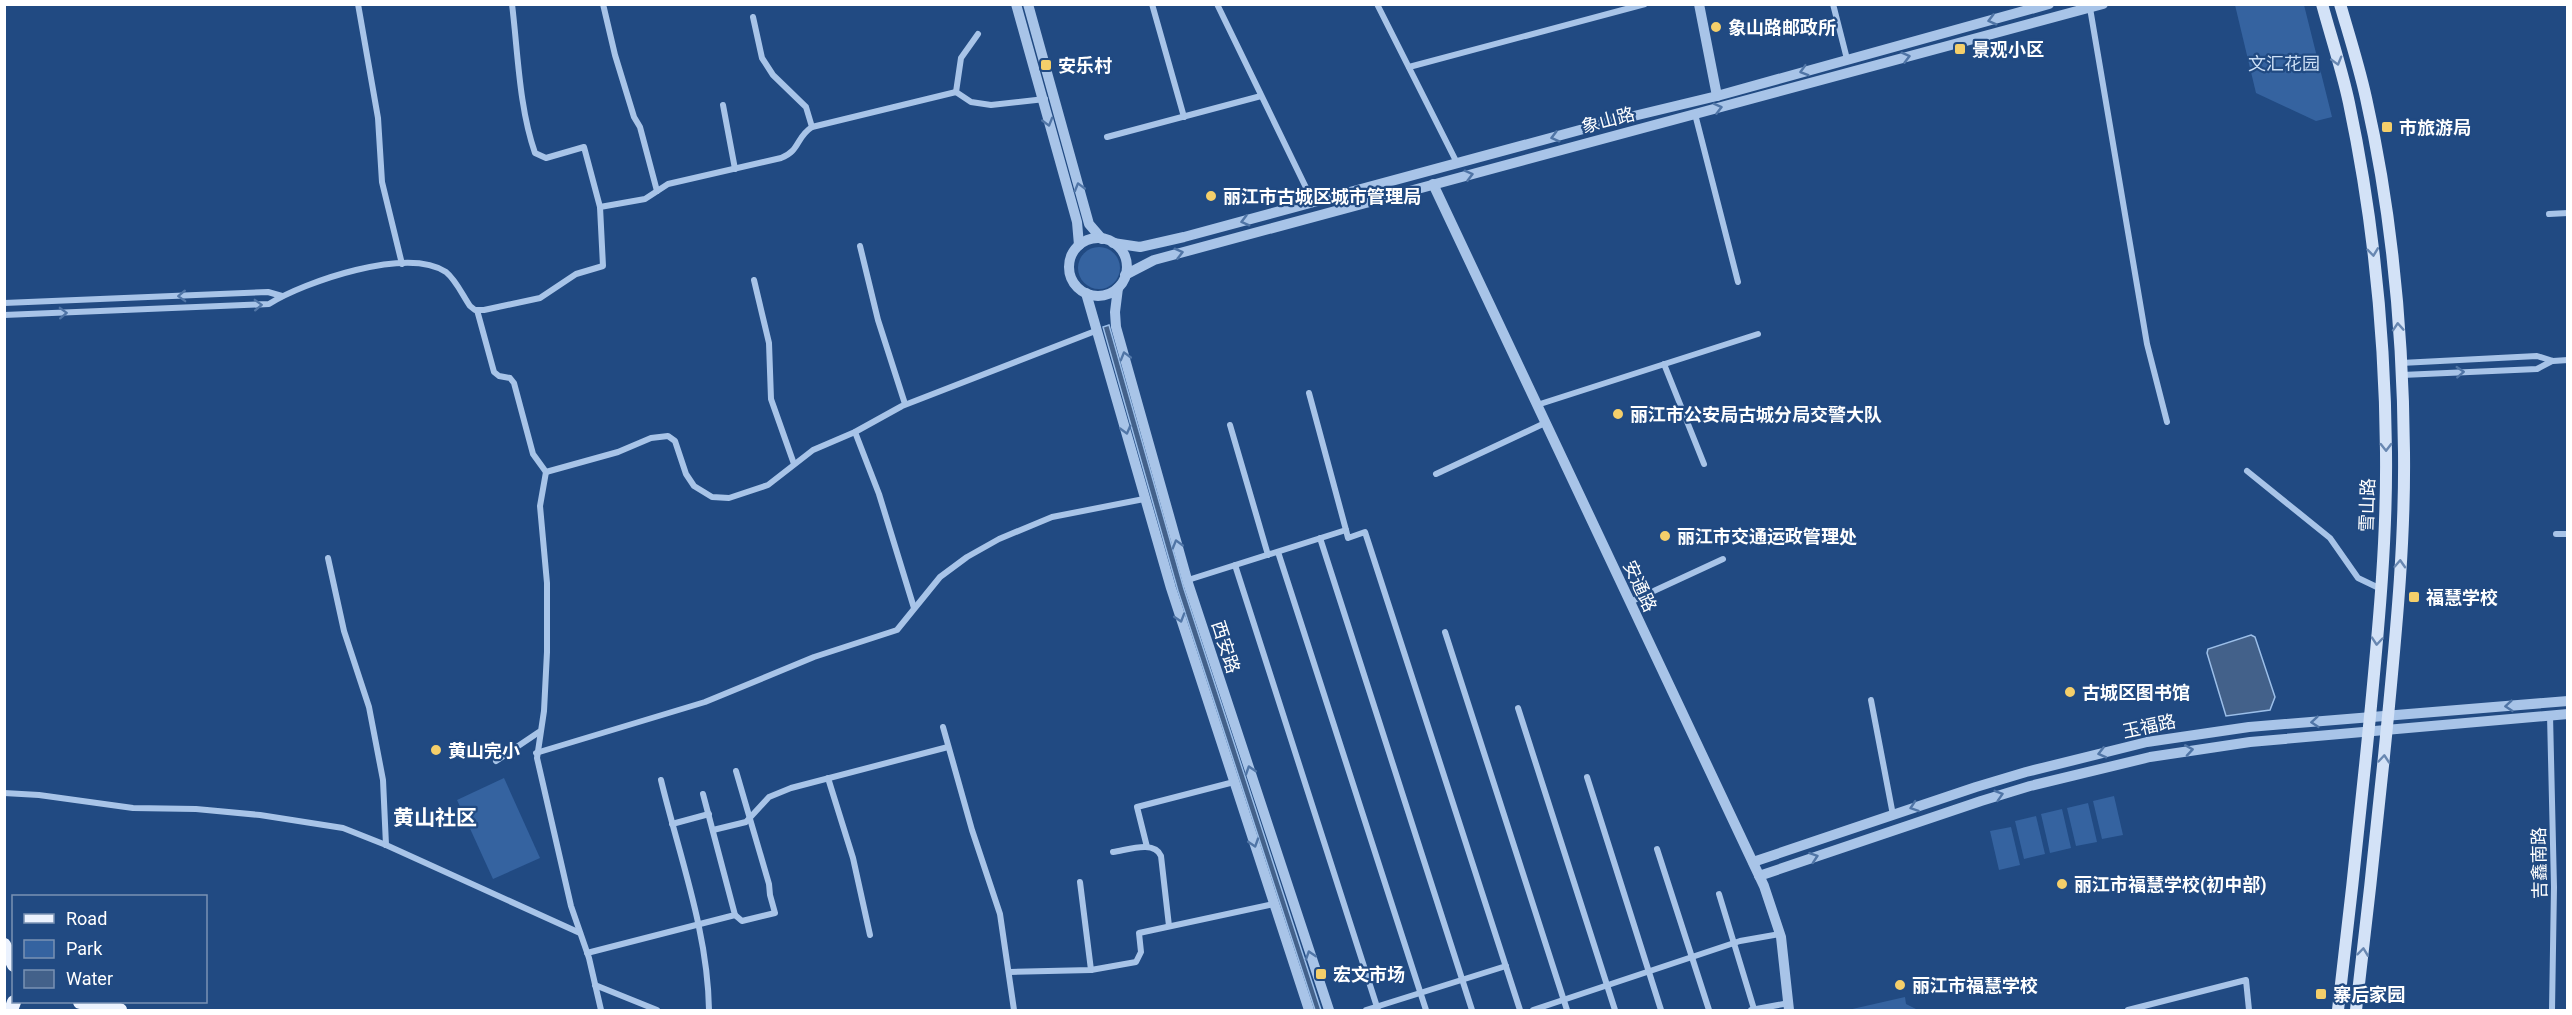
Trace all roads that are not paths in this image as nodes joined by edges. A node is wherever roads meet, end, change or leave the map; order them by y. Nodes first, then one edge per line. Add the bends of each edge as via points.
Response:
1 (358, 4) edge
2 (512, 4) edge
3 (603, 4) edge
4 (1016, 4) edge
5 (1028, 4) edge
6 (1152, 4) edge
7 (1217, 4) edge
8 (1377, 4) edge
9 (1645, 4) edge
10 (1699, 4) edge
11 (1833, 4) edge
12 (2049, 4) edge
13 (2103, 4) edge
14 (2322, 4) edge
15 (2340, 4) edge
16 (2090, 8) junction
17 (2011, 10) edge
18 (753, 17) dead end
19 (978, 34) dead end
20 (1847, 59) junction
21 (1409, 67) junction
22 (956, 92) junction
23 (1261, 96) junction
24 (1717, 96) junction
25 (1054, 97) junction
26 (1042, 100) junction
27 (723, 105) dead end
28 (1695, 114) junction
29 (1184, 117) junction
30 (812, 128) junction
31 (1107, 137) dead end
32 (1457, 163) junction
33 (735, 169) junction
34 (1432, 184) junction
35 (657, 191) junction
36 (1313, 202) junction
37 (600, 207) junction
38 (2568, 213) edge
39 (2549, 214) dead end
40 (1102, 239) junction
41 (1113, 243) junction
42 (1080, 245) junction
43 (860, 246) dead end
44 (402, 264) junction
45 (1125, 275) junction
46 (754, 280) dead end
47 (1738, 282) dead end
48 (1118, 288) junction
49 (1086, 293) junction
50 (282, 296) junction
51 (4, 303) edge
52 (477, 310) junction
53 (4, 315) edge
54 (1098, 330) junction
55 (1758, 334) dead end
56 (2568, 360) edge
57 (2553, 361) junction
58 (1664, 364) junction
59 (2401, 369) junction
60 (1309, 393) dead end
61 (905, 404) junction
62 (1537, 405) junction
63 (2167, 422) dead end
64 (1545, 423) junction
65 (1230, 425) dead end
66 (855, 432) junction
67 (794, 464) junction
68 (1704, 464) dead end
69 (2247, 471) dead end
70 (546, 472) junction
71 (1436, 474) dead end
72 (1144, 499) junction
73 (1346, 530) junction
74 (2556, 534) dead end
75 (2568, 534) edge
76 (1320, 538) junction
77 (1278, 552) junction
78 (1268, 555) junction
79 (328, 558) dead end
80 (1723, 559) dead end
81 (1234, 565) junction
82 (1188, 580) junction
83 (2381, 589) junction
84 (1630, 602) junction
85 (914, 608) junction
86 (1445, 632) dead end
87 (1871, 700) dead end
88 (2568, 701) edge
89 (1518, 708) dead end
90 (2568, 714) edge
91 (2550, 715) junction
92 (2388, 716) junction
93 (2370, 717) junction
94 (943, 727) dead end
95 (2386, 731) junction
96 (539, 732) junction
97 (2368, 732) junction
98 (948, 747) junction
99 (536, 753) junction
100 (496, 761) dead end
101 (736, 771) dead end
102 (1587, 777) dead end
103 (828, 778) junction
104 (661, 780) dead end
105 (1234, 782) junction
106 (4, 793) edge
107 (703, 794) dead end
108 (708, 814) junction
109 (1893, 815) junction
110 (750, 819) junction
111 (672, 824) junction
112 (713, 830) junction
113 (386, 844) junction
114 (1147, 847) junction
115 (1657, 849) dead end
116 (1113, 852) dead end
117 (1753, 862) junction
118 (1759, 876) junction
119 (1080, 882) dead end
120 (1719, 894) dead end
121 (1274, 904) junction
122 (735, 915) junction
123 (698, 925) junction
124 (1169, 926) junction
125 (580, 933) junction
126 (870, 934) dead end
127 (1780, 934) junction
128 (1734, 943) junction
129 (4, 945) edge
130 (587, 953) junction
131 (1692, 957) junction
132 (12, 962) edge
133 (1506, 966) junction
134 (1091, 970) junction
135 (1010, 972) junction
136 (1649, 972) junction
137 (1462, 980) junction
138 (595, 985) junction
139 (1607, 986) junction
140 (1420, 993) junction
141 (1564, 1000) junction
142 (84, 1003) edge
143 (1789, 1007) edge
144 (1378, 1009) edge
145 (1752, 1010) edge
146 (120, 1011) edge
147 (601, 1011) edge
148 (657, 1011) edge
149 (709, 1011) edge
150 (1014, 1011) edge
151 (1309, 1011) edge
152 (1329, 1011) edge
153 (1366, 1011) edge
154 (1426, 1011) edge
155 (1472, 1011) edge
156 (1520, 1011) edge
157 (1533, 1011) edge
158 (1567, 1011) edge
159 (1615, 1011) edge
160 (1661, 1011) edge
161 (1708, 1011) edge
162 (2128, 1011) edge
163 (2249, 1011) edge
164 (2338, 1011) edge
165 (2356, 1011) edge
166 (2552, 1011) edge

1 - 44 street via 378,118 382,182
2 - 37 street via 525,118 535,153 546,158 584,147
3 - 35 street
4 - 26 street
5 - 25 street
6 - 29 street
7 - 23 street
8 - 21 street
9 - 21 street
10 - 24 street
11 - 20 street
12 - 17 street, 象山路
13 - 16 street, 象山路
14 -> 83 main road, 雪山路 via 2356,137 2376,280 2386,453
59 -> 15 main road, 雪山路 via 2380,172 2366,95
28 -> 16 street, 象山路
16 - 63 street via 2147,344
17 -> 20 street, 象山路
18 - 30 street via 762,58 772,75 806,106
19 - 22 street via 961,58
20 -> 24 street, 象山路
21 - 32 street
22 - 26 street via 971,102 992,105
22 - 30 street
23 - 29 street
23 - 36 street
24 -> 32 street, 象山路
25 - 26 street
40 -> 25 street via 1089,224
26 -> 42 street
27 - 33 street
34 -> 28 street, 象山路
28 - 47 street
29 - 31 street
30 - 33 street via 802,135 791,155
32 - 36 street, 象山路
33 - 35 street via 668,184
45 -> 34 street, 象山路 via 1154,260
34 - 62 street, 安通路
35 - 37 street via 645,199
36 -> 41 street, 象山路 via 1154,245
37 - 52 street via 603,266 576,274 540,298
38 - 39 street
40 - 41 street
40 - 42 street
41 - 45 street via 1125,256
42 - 49 street via 1070,260 1070,273
43 - 61 street
44 - 50 street via 336,274
44 - 52 street via 445,272
45 - 48 street
46 - 67 street via 769,343 771,399
48 - 49 street via 1106,295
82 -> 48 street, 西安路 via 1116,327
49 - 54 street, 西安路
50 -> 51 street via 268,292
53 -> 50 street via 269,304
52 - 70 street via 494,372 514,383 533,453
54 - 61 street
54 -> 72 street, 西安路
55 - 58 street
56 - 57 street
57 - 59 street via 2537,356
59 -> 57 street via 2538,369
58 - 62 street
58 - 68 street
92 -> 59 main road, 雪山路 via 2403,498
60 - 73 street
61 - 66 street
62 - 64 street, 安通路
64 - 71 street
64 - 84 street, 安通路
65 - 78 street
66 - 67 street via 813,450
66 - 85 street via 879,494
67 - 70 street via 766,486 729,498 712,497 690,482 675,441 668,436
69 - 83 street via 2330,538 2358,578
70 - 96 street via 540,506 547,652
72 - 85 street via 1052,517 999,539 940,577
72 -> 105 street, 西安路
73 - 76 street
73 - 133 street via 1348,538 1365,532
74 - 75 street
76 - 77 street
76 - 137 street
77 - 78 street
77 - 140 street
78 - 81 street
79 - 113 street via 344,631 369,707 384,788
80 - 84 street
81 - 82 street
81 - 144 street
152 -> 82 street, 西安路
83 -> 93 main road, 雪山路
84 - 117 street, 安通路
85 - 99 street via 897,630 814,657 705,702
86 - 141 street
87 - 109 street
88 -> 92 street, 玉福路
89 - 139 street
90 - 91 street, 玉福路
91 - 95 street, 玉福路
91 - 166 street, 吉鑫南路
92 - 93 street, 玉福路
92 - 95 main road, 雪山路
93 - 97 main road, 雪山路
93 -> 109 street, 玉福路 via 2249,727 2156,741 2026,772
94 - 98 street
95 - 97 street, 玉福路
165 -> 95 main road, 雪山路
96 - 99 street
96 - 100 street
118 -> 97 street, 玉福路 via 1981,801 2139,759 2250,742
97 - 164 main road, 雪山路
98 - 103 street
98 - 135 street via 1000,914
99 - 125 street
101 - 110 street
102 - 136 street
103 - 110 street via 769,797
103 - 126 street via 853,858
104 - 111 street
105 - 114 street via 1137,807
105 -> 121 street, 西安路
106 - 113 street via 133,808 207,810 292,819 344,828
107 - 108 street
108 - 111 street
108 - 112 street
109 - 117 street, 玉福路
110 - 112 street
110 - 122 street via 775,913 742,921
111 - 123 street
112 - 122 street
113 - 125 street
114 - 116 street
114 - 124 street via 1156,848 1161,856
115 - 131 street
117 - 118 street, 安通路
118 - 127 street, 安通路
119 - 134 street
120 - 128 street
121 - 124 street
121 - 151 street, 西安路
122 - 123 street
123 - 130 street
123 - 149 street
124 - 134 street via 1139,933 1141,952 1136,962
125 - 130 street
127 - 128 street
127 - 143 street, 安通路
128 - 131 street
128 - 145 street
129 - 132 main road
130 - 138 street
131 - 136 street
131 - 161 street
133 - 137 street
133 - 156 street
134 - 135 street
135 - 150 street
136 - 139 street
136 - 160 street
137 - 140 street
137 - 155 street
138 - 147 street
138 - 148 street
139 - 141 street
139 - 159 street
140 - 144 street
140 - 154 street
141 - 157 street
141 - 158 street
142 - 146 main road
143 - 145 street
144 - 153 street
162 - 163 street via 2246,980

